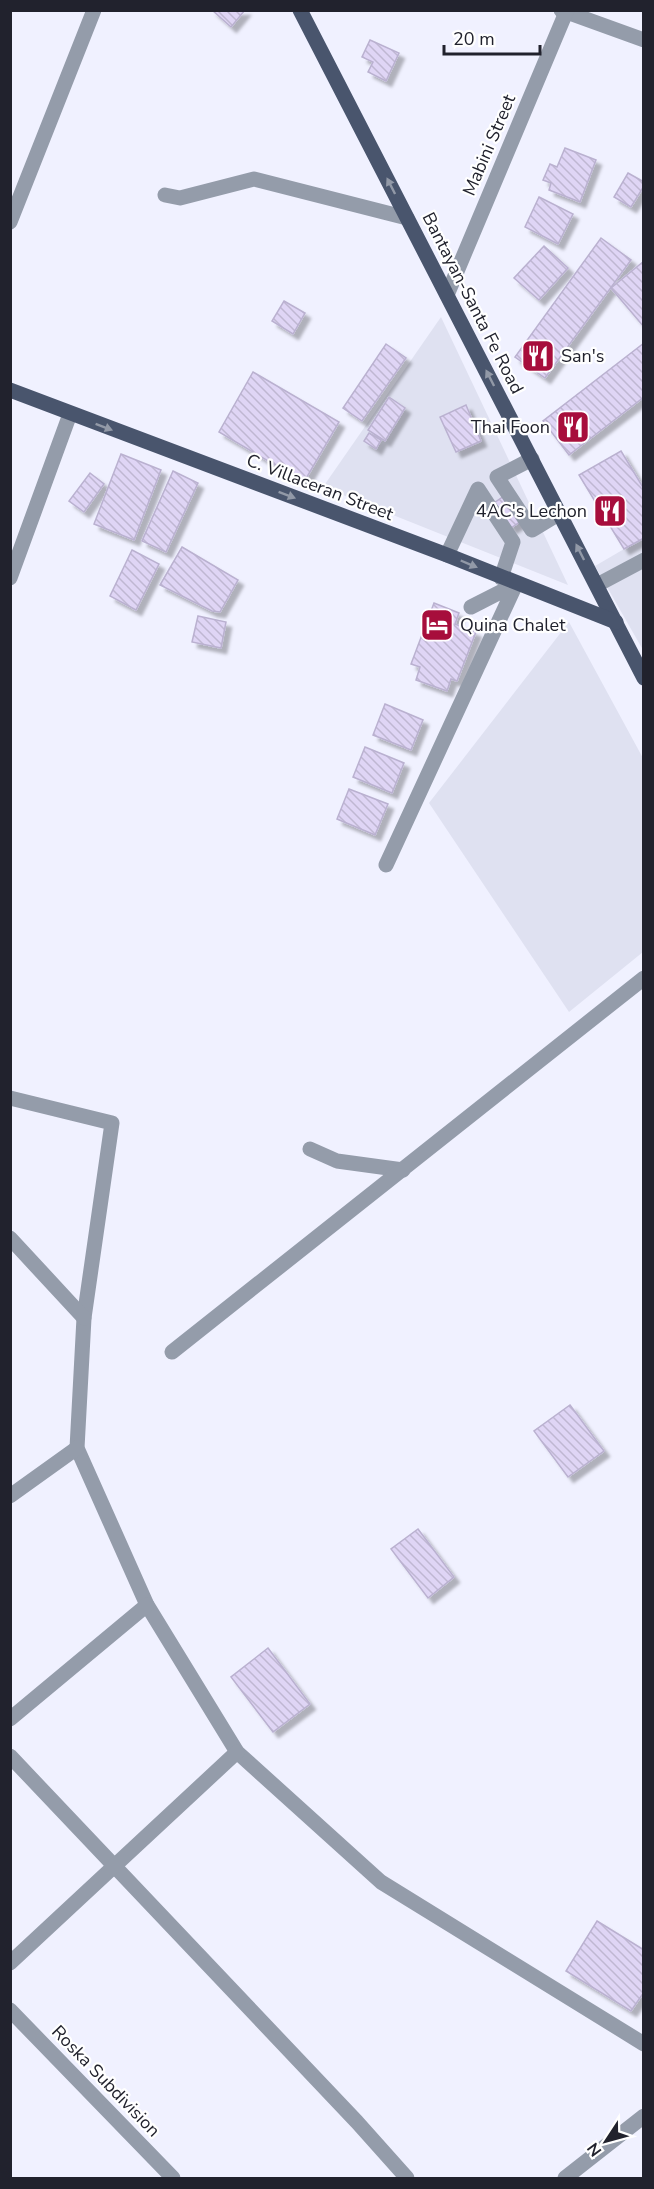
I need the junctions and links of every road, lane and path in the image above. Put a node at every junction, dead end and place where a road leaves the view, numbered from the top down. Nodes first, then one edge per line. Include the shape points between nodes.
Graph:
1 (94, 10) edge
2 (300, 10) edge
3 (565, 11) edge
4 (644, 40) edge
5 (165, 195) dead end
6 (407, 218) junction
7 (10, 222) edge
8 (447, 295) junction
9 (10, 390) edge
10 (70, 414) junction
11 (531, 459) junction
12 (497, 477) junction
13 (478, 489) junction
14 (560, 513) junction
15 (447, 555) junction
16 (642, 563) edge
17 (10, 578) edge
18 (501, 578) junction
19 (516, 584) junction
20 (597, 585) junction
21 (471, 607) dead end
22 (616, 622) junction
23 (642, 670) edge
24 (386, 865) dead end
25 (644, 978) edge
26 (10, 1098) edge
27 (310, 1149) dead end
28 (403, 1170) junction
29 (10, 1238) edge
30 (84, 1318) junction
31 (172, 1353) dead end
32 (77, 1448) junction
33 (10, 1496) edge
34 (147, 1605) junction
35 (10, 1719) edge
36 (237, 1752) junction
37 (10, 1756) edge
38 (114, 1866) junction
39 (10, 1963) edge
40 (10, 2010) edge
41 (644, 2044) edge
42 (644, 2116) edge
43 (173, 2178) edge
44 (407, 2178) edge
45 (565, 2178) edge

1 - 7 street
6 -> 2 main road, Bantayan-Santa Fe Road
3 - 4 street
3 - 8 street, Mabini Street
5 - 6 street via 180,198 254,179
6 - 8 main road, Bantayan-Santa Fe Road
11 -> 8 main road, Bantayan-Santa Fe Road
9 - 10 main road, C. Villaceran Street
10 -> 15 main road, C. Villaceran Street
10 - 17 street
11 - 12 street
11 - 14 main road, Bantayan-Santa Fe Road
12 - 13 street
12 - 14 street via 532,530
13 - 15 street
13 - 18 street via 513,542
20 -> 14 main road, Bantayan-Santa Fe Road
15 -> 18 main road, C. Villaceran Street
16 - 20 street
18 - 19 main road, C. Villaceran Street
19 - 21 street
19 - 22 main road, C. Villaceran Street
19 - 24 street
20 - 22 main road, Bantayan-Santa Fe Road
22 - 23 main road, Bantayan-Santa Fe Road
25 - 28 street
26 - 30 street via 112,1123
27 - 28 street via 337,1161
28 - 31 street
29 - 30 street
30 - 32 street
32 - 33 street
32 - 34 street
34 - 35 street
34 - 36 street
36 - 38 street
36 - 41 street via 381,1882
37 - 38 street
38 - 39 street
38 - 44 street
40 - 43 street, Roska Subdivision
42 - 45 street

